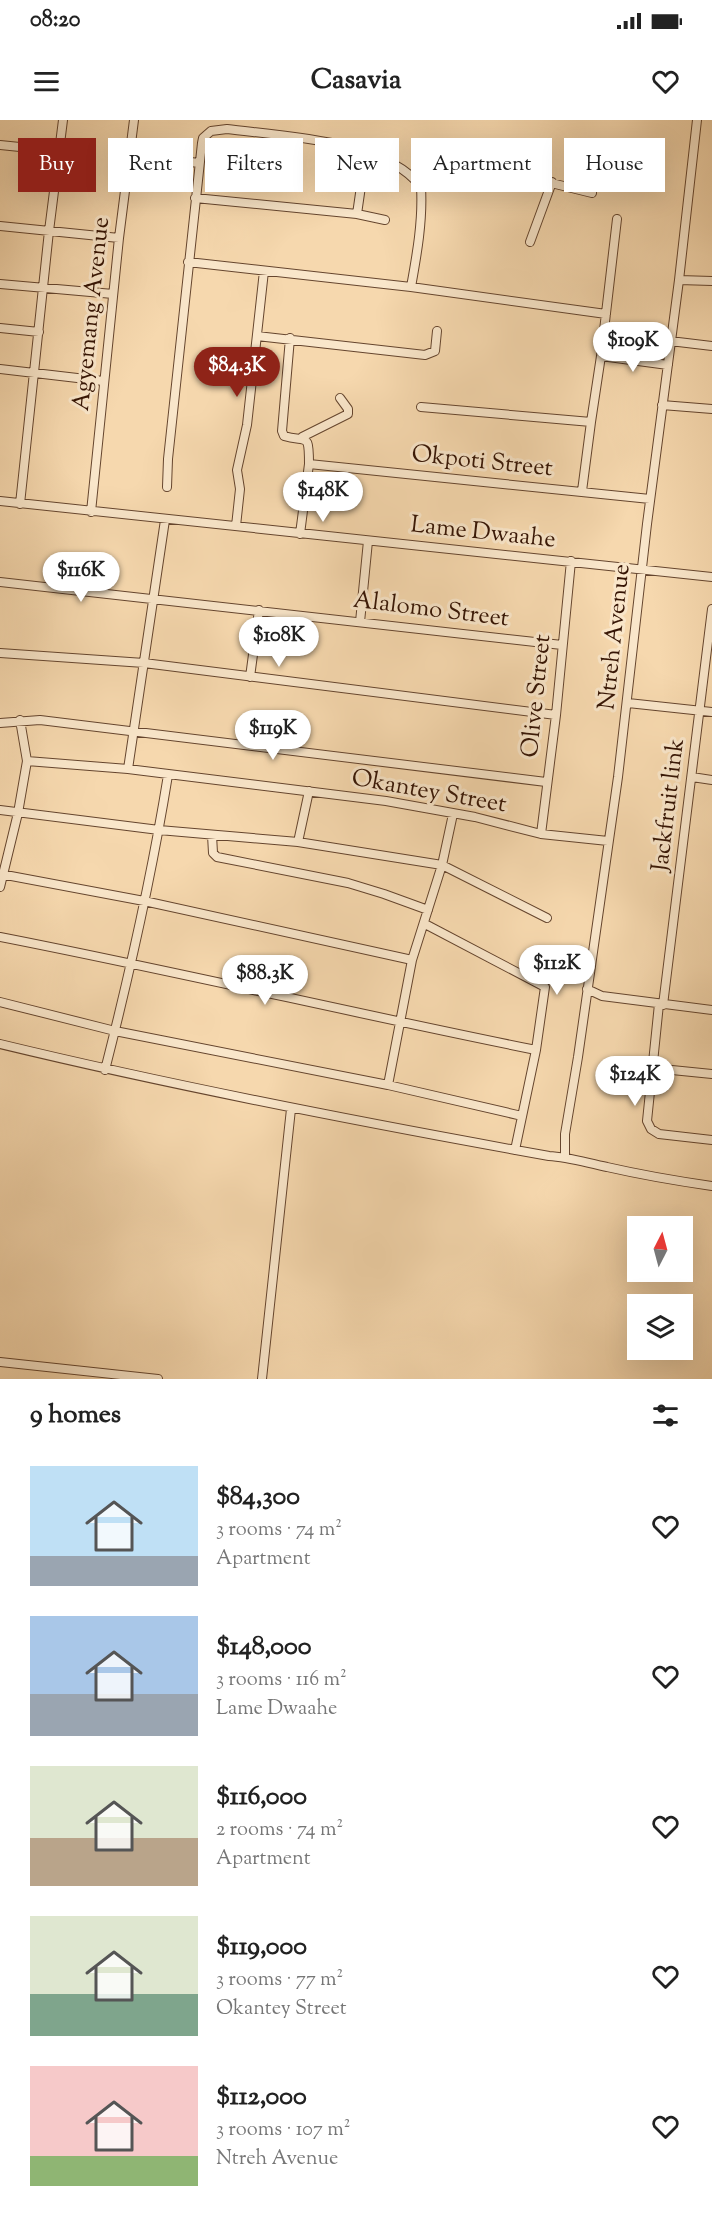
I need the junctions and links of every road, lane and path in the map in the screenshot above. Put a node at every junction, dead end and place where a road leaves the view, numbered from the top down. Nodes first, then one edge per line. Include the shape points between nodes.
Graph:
1 (63, 120) edge
2 (134, 120) edge
3 (697, 120) edge
4 (61, 138) edge
5 (132, 138) edge
6 (315, 140) edge
7 (0, 145) edge
8 (18, 147) edge
9 (193, 162) edge
10 (199, 163) junction
11 (552, 182) edge
12 (54, 192) edge
13 (125, 192) edge
14 (360, 192) edge
15 (422, 192) edge
16 (548, 192) edge
17 (592, 193) dead end
18 (195, 198) junction
19 (357, 214) junction
20 (617, 219) dead end
21 (385, 220) dead end
22 (0, 226) edge
23 (49, 231) junction
24 (118, 238) junction
25 (530, 242) dead end
26 (188, 262) junction
27 (264, 270) junction
28 (679, 280) junction
29 (712, 280) edge
30 (0, 284) edge
31 (411, 287) junction
32 (44, 288) junction
33 (113, 294) junction
34 (606, 314) junction
35 (0, 328) edge
36 (437, 331) dead end
37 (39, 332) junction
38 (257, 336) junction
39 (290, 338) junction
40 (670, 341) junction
41 (712, 346) edge
42 (602, 356) junction
43 (668, 365) junction
44 (0, 369) edge
45 (34, 373) junction
46 (103, 381) junction
47 (340, 398) dead end
48 (662, 405) junction
49 (421, 407) dead end
50 (712, 409) edge
51 (591, 422) junction
52 (302, 437) junction
53 (309, 464) junction
54 (168, 487) dead end
55 (582, 491) junction
56 (650, 499) junction
57 (0, 501) edge
58 (20, 504) junction
59 (91, 512) junction
60 (165, 520) junction
61 (236, 526) junction
62 (300, 534) junction
63 (368, 541) junction
64 (571, 561) junction
65 (643, 570) junction
66 (712, 577) edge
67 (0, 582) edge
68 (153, 598) junction
69 (712, 609) edge
70 (259, 610) junction
71 (360, 622) junction
72 (562, 645) junction
73 (0, 653) edge
74 (144, 663) junction
75 (250, 677) junction
76 (628, 703) junction
77 (700, 711) junction
78 (712, 712) edge
79 (556, 715) junction
80 (20, 720) junction
81 (0, 723) edge
82 (135, 730) junction
83 (27, 761) junction
84 (128, 769) junction
85 (168, 775) junction
86 (692, 777) junction
87 (712, 780) edge
88 (546, 782) junction
89 (309, 791) junction
90 (0, 810) edge
91 (18, 813) junction
92 (453, 814) junction
93 (159, 830) junction
94 (541, 834) junction
95 (212, 835) junction
96 (608, 841) junction
97 (298, 842) junction
98 (441, 865) junction
99 (1, 874) edge
100 (0, 887) edge
101 (144, 901) junction
102 (428, 910) junction
103 (547, 918) dead end
104 (424, 924) junction
105 (0, 937) edge
106 (412, 960) junction
107 (131, 963) junction
108 (587, 989) junction
109 (0, 1002) edge
110 (661, 1004) junction
111 (712, 1010) edge
112 (400, 1023) junction
113 (115, 1030) junction
114 (0, 1044) edge
115 (536, 1050) junction
116 (652, 1068) junction
117 (105, 1070) junction
118 (712, 1074) edge
119 (388, 1084) junction
120 (291, 1109) junction
121 (522, 1116) junction
122 (712, 1140) edge
123 (515, 1150) junction
124 (565, 1156) junction
125 (712, 1186) edge
126 (0, 1362) edge
127 (158, 1379) edge
128 (262, 1379) edge

1 - 4 street
2 - 5 street, Agyemang Avenue
3 - 28 street, Ntreh Avenue
6 - 10 street via 217,129 203,138
7 - 8 street
9 - 10 street
10 - 18 street
11 - 17 street
12 - 23 street
13 - 24 street, Agyemang Avenue
14 - 19 street
15 - 31 street
16 - 25 street
18 - 19 street
18 - 26 street
19 - 21 street
20 - 34 street
22 - 23 street
23 - 24 street
23 - 32 street
24 - 33 street, Agyemang Avenue
26 - 27 street
26 - 54 street
27 - 31 street
27 - 38 street
28 - 29 street
28 - 40 street, Ntreh Avenue
30 - 32 street
31 - 34 street
32 - 33 street
32 - 37 street
33 - 46 street, Agyemang Avenue
34 - 42 street
35 - 37 street
36 - 39 street via 435,351 425,355
37 - 45 street
38 - 39 street
38 - 61 street via 247,425 238,460
39 - 52 street via 282,431 288,438
40 - 41 street
40 - 43 street, Ntreh Avenue
42 - 43 street
42 - 51 street
43 - 48 street, Ntreh Avenue
44 - 45 street
45 - 46 street
45 - 58 street
46 - 59 street, Agyemang Avenue
47 - 52 street via 348,414
48 - 50 street
48 - 56 street, Ntreh Avenue
49 - 51 street
51 - 55 street
52 - 53 street via 309,447
53 - 55 street, Okpoti Street
53 - 62 street
55 - 56 street, Okpoti Street
56 - 65 street, Ntreh Avenue
57 - 58 street, Lame Dwaahe
58 - 59 street, Lame Dwaahe
59 - 60 street, Lame Dwaahe
60 - 61 street, Lame Dwaahe
60 - 68 street
61 - 62 street, Lame Dwaahe
62 - 63 street, Lame Dwaahe
63 - 64 street, Lame Dwaahe
63 - 71 street
64 - 65 street, Lame Dwaahe
64 - 72 street, Olive Street
65 - 66 street, Lame Dwaahe
65 - 76 street, Ntreh Avenue
67 - 68 street, Alalomo Street
68 - 70 street, Alalomo Street
68 - 74 street
69 - 77 street, Jackfruit link
70 - 71 street, Alalomo Street
70 - 75 street
71 - 72 street, Alalomo Street
72 - 79 street, Olive Street
73 - 74 street
74 - 75 street
74 - 82 street
75 - 79 street
76 - 77 street
76 - 96 street, Ntreh Avenue
77 - 78 street
77 - 86 street, Jackfruit link
79 - 88 street, Olive Street
80 - 81 street
80 - 82 street
80 - 83 street
82 - 84 street
82 - 88 street
83 - 84 street, Okantey Street
83 - 91 street
84 - 85 street, Okantey Street
85 - 89 street, Okantey Street
85 - 93 street
86 - 87 street
86 - 110 street, Jackfruit link
88 - 94 street, Olive Street
89 - 92 street, Okantey Street
89 - 97 street
90 - 91 street
91 - 93 street
91 - 99 street
92 - 94 street, Okantey Street
92 - 98 street
93 - 95 street
93 - 101 street
94 - 96 street, Okantey Street
95 - 97 street
95 - 102 street via 213,853 217,857 348,883
96 - 108 street, Ntreh Avenue
97 - 98 street
98 - 102 street
98 - 103 street
99 - 100 street
99 - 101 street
101 - 106 street
101 - 107 street
102 - 104 street
104 - 106 street
104 - 115 street via 544,987
105 - 107 street
106 - 112 street
107 - 112 street
107 - 113 street
108 - 110 street via 602,996
108 - 124 street, Ntreh Avenue
109 - 113 street
110 - 111 street
110 - 116 street, Jackfruit link
112 - 115 street
112 - 119 street
113 - 117 street
113 - 119 street
114 - 117 street
115 - 121 street
116 - 118 street
116 - 122 street, Jackfruit link via 647,1121 651,1129 659,1134
117 - 120 street
119 - 121 street
120 - 123 street
120 - 128 street
121 - 123 street
123 - 124 street
124 - 125 street
126 - 127 street

